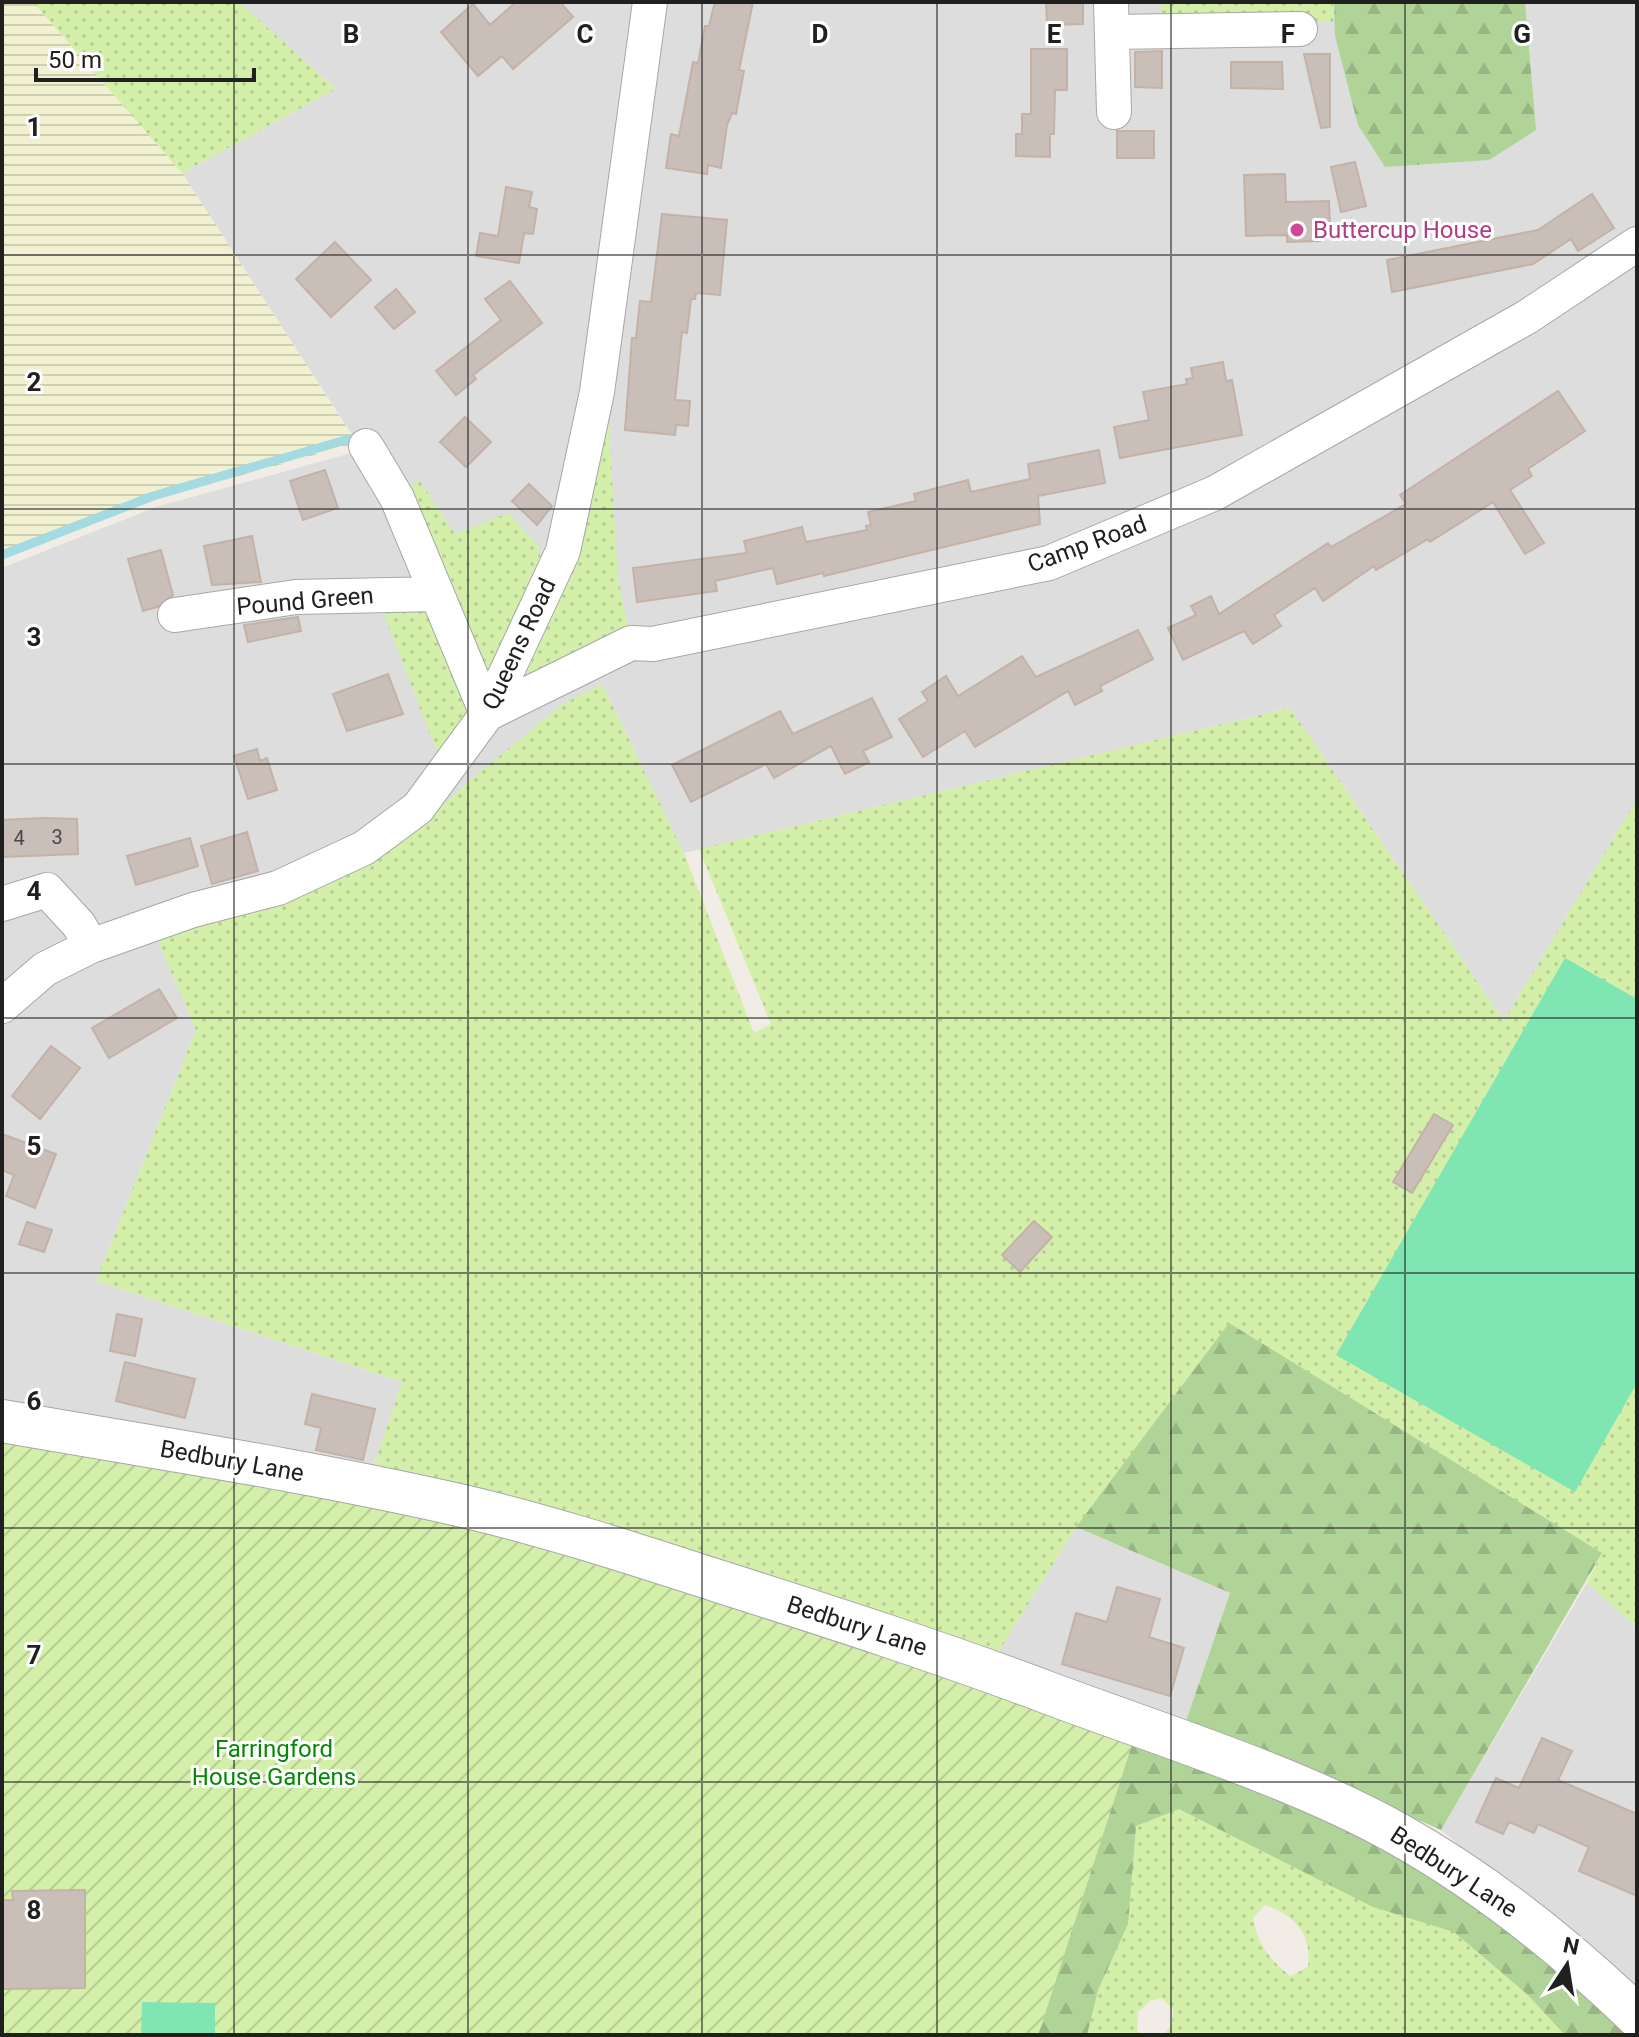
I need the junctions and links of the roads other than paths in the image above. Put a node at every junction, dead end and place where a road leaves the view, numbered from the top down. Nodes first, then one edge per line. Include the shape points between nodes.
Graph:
1 (650, 2) edge
2 (1112, 17) edge
3 (1300, 29) dead end
4 (1114, 112) dead end
5 (1637, 244) edge
6 (366, 446) dead end
7 (437, 594) junction
8 (175, 615) dead end
9 (487, 714) junction
10 (2, 904) edge
11 (91, 946) junction
12 (2, 1006) edge
13 (2, 1421) edge
14 (1637, 2016) edge

1 - 9 street, Queens Road via 597,392 563,551
2 - 3 street
2 - 4 street
5 - 9 street, Camp Road via 1527,317 1215,493 1049,563 653,644 631,643
6 - 7 street via 397,498
7 - 8 street, Pound Green via 296,597
7 - 9 street
9 - 11 street, Queens Road via 418,808 364,848 278,888 193,910
10 - 11 street via 47,890
11 - 12 street, Queens Road via 45,969
13 - 14 street, Bedbury Lane via 469,1507 641,1556 978,1665 1299,1788 1395,1832 1529,1920

